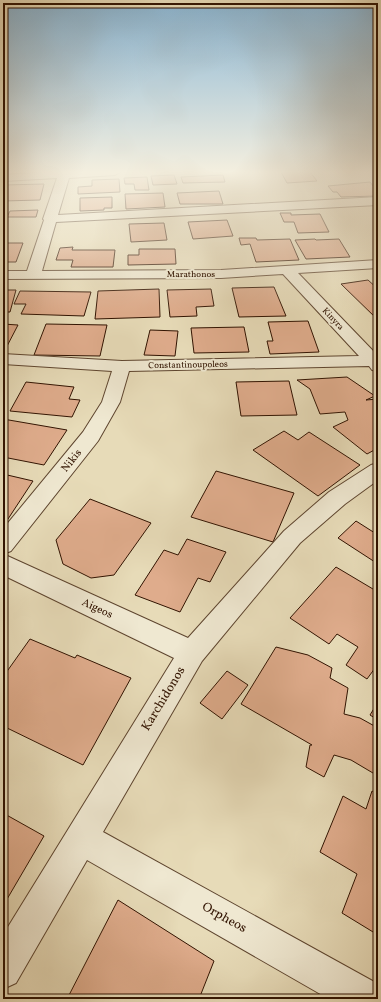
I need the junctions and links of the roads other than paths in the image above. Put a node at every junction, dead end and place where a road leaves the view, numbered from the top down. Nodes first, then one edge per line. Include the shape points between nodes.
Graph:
1 (49, 219) joint
2 (53, 219) edge
3 (378, 264) edge
4 (288, 271) junction
5 (3, 275) edge
6 (33, 275) junction
7 (3, 359) edge
8 (375, 363) edge
9 (122, 366) junction
10 (378, 470) edge
11 (3, 545) edge
12 (3, 564) edge
13 (192, 653) junction
14 (81, 838) junction
15 (3, 970) edge
16 (367, 999) edge

1 - 2 street
1 - 6 street
3 - 4 street, Marathonos
4 - 6 street, Marathonos
4 - 8 street, Kinyra
5 - 6 street, Marathonos
7 - 9 street, Constantinoupoleos
8 - 9 street, Constantinoupoleos
9 - 11 street, Nikis via 111,402 91,436
10 - 13 street, Karchidonos via 337,498 292,537
12 - 13 street, Aigeos
13 - 14 street, Karchidonos
14 - 15 street, Karchidonos
14 - 16 street, Orpheos

